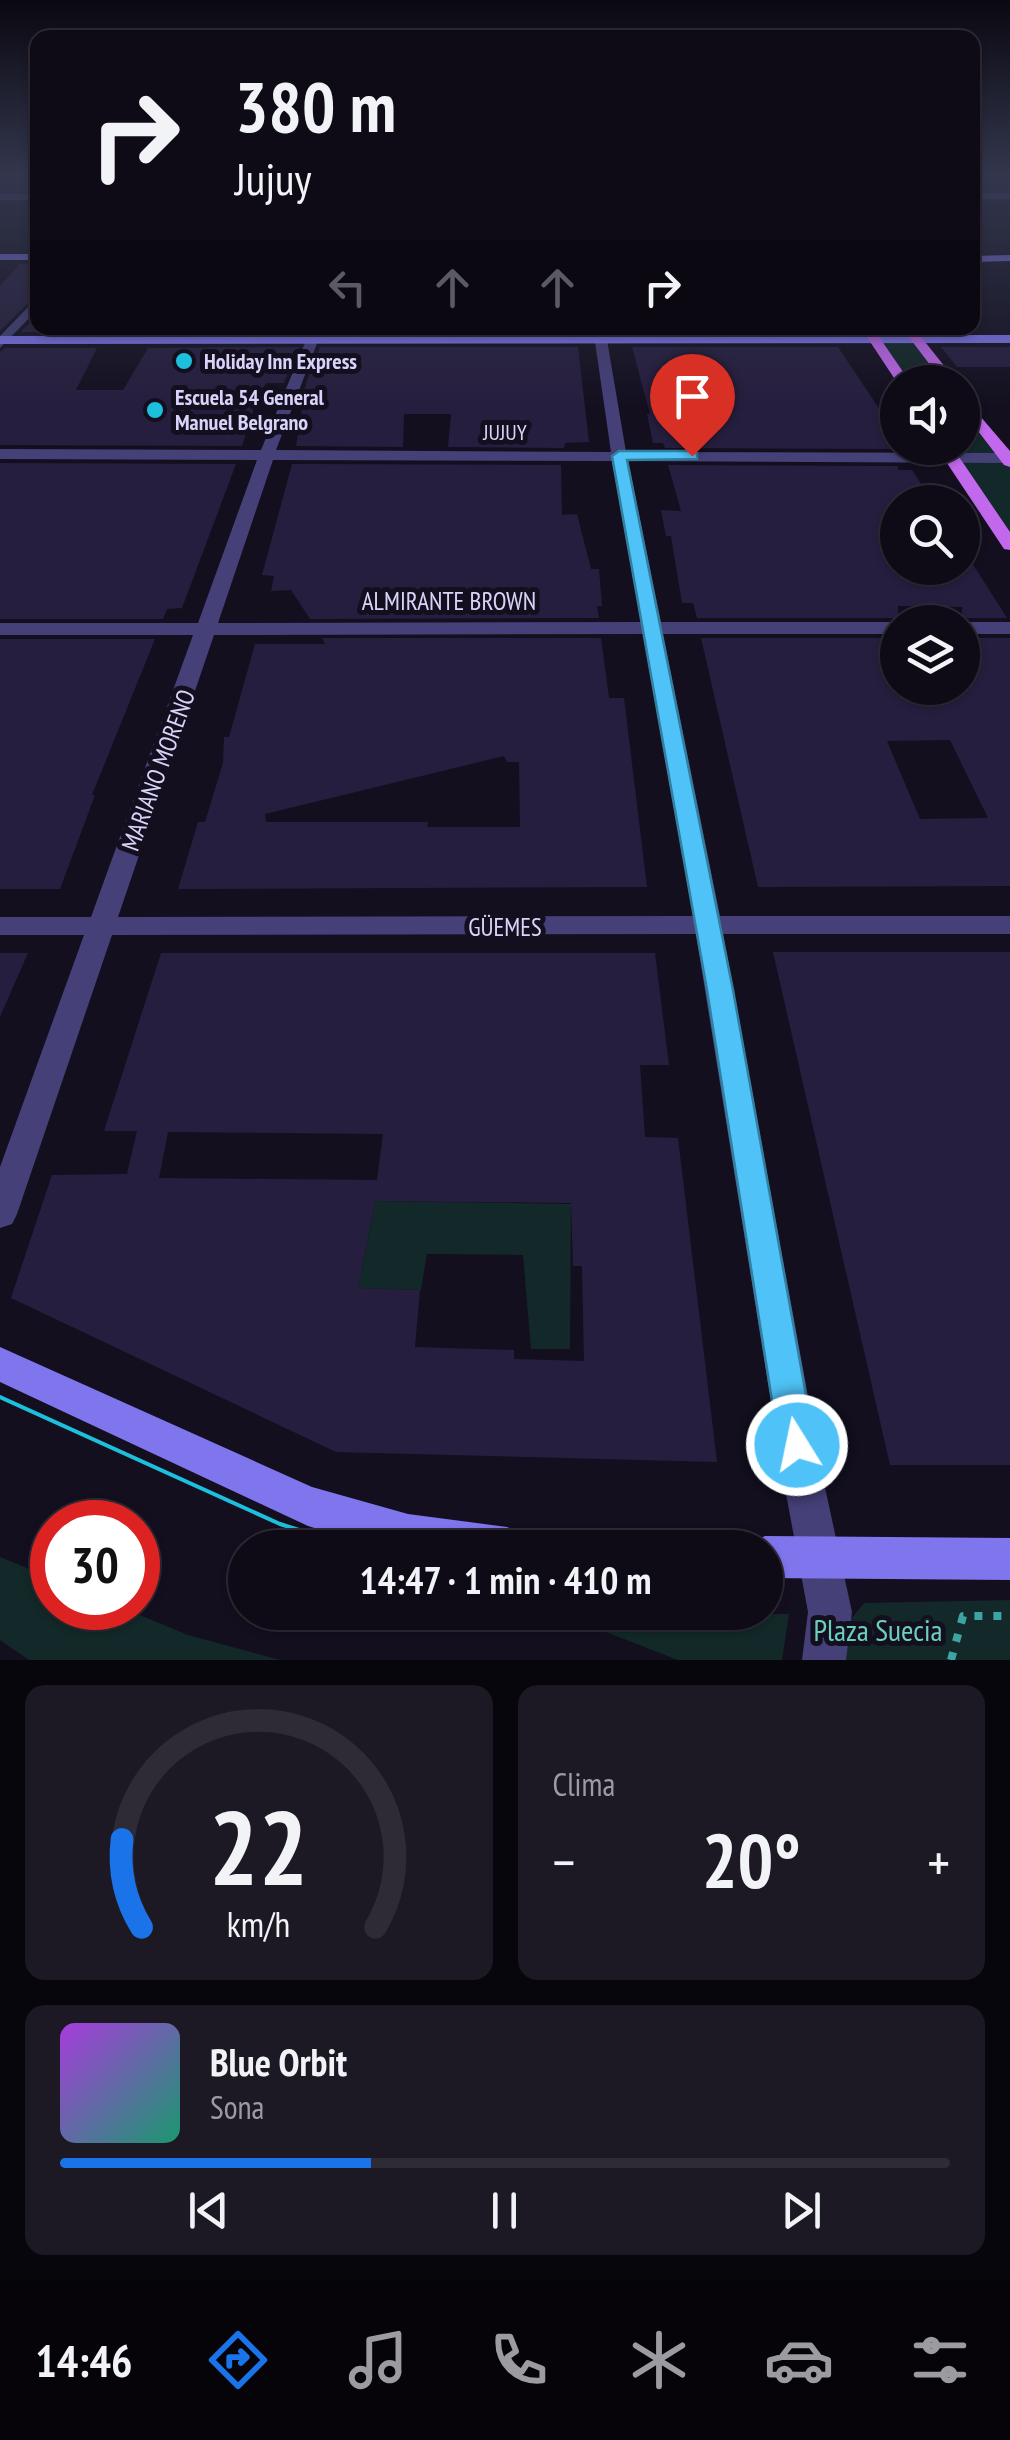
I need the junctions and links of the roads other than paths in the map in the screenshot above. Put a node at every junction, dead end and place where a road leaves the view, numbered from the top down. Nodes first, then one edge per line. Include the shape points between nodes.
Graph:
1 (0, 257) edge
2 (30, 257) edge
3 (980, 258) edge
4 (1010, 258) edge
5 (30, 310) edge
6 (270, 335) edge
7 (315, 335) edge
8 (600, 335) edge
9 (872, 335) edge
10 (914, 335) edge
11 (929, 335) edge
12 (1010, 340) edge
13 (1, 341) edge
14 (892, 365) edge
15 (937, 365) edge
16 (980, 422) edge
17 (880, 453) edge
18 (0, 454) edge
19 (267, 454) junction
20 (619, 456) junction
21 (980, 456) edge
22 (1009, 459) edge
23 (957, 465) edge
24 (1010, 545) edge
25 (652, 628) junction
26 (880, 628) edge
27 (980, 628) edge
28 (1010, 628) edge
29 (208, 629) junction
30 (0, 630) edge
31 (1010, 925) edge
32 (0, 926) edge
33 (102, 927) junction
34 (708, 927) junction
35 (0, 1214) edge
36 (0, 1364) edge
37 (391, 1530) edge
38 (783, 1557) edge
39 (818, 1558) junction
40 (1010, 1558) edge
41 (824, 1660) edge

1 - 2 main road
3 - 4 main road
5 - 13 street
6 - 13 main road
7 - 19 street, MARIANO MORENO
8 - 20 street
9 - 14 main road
10 - 15 main road
11 - 12 main road
16 - 22 main road
17 - 20 street, JUJUY
18 - 19 street, JUJUY
19 - 20 street, JUJUY
19 - 29 street, MARIANO MORENO
20 - 25 street
21 - 22 street, JUJUY
23 - 24 main road
25 - 26 street, ALMIRANTE BROWN
25 - 29 street, ALMIRANTE BROWN
25 - 34 street
27 - 28 street
29 - 30 street, ALMIRANTE BROWN
29 - 33 street, MARIANO MORENO
31 - 34 street, GÜEMES
32 - 33 street, GÜEMES
33 - 34 street, GÜEMES
33 - 35 street, MARIANO MORENO
34 - 39 street
36 - 37 main road via 308,1506
38 - 39 main road
39 - 40 main road
39 - 41 street via 830,1612

